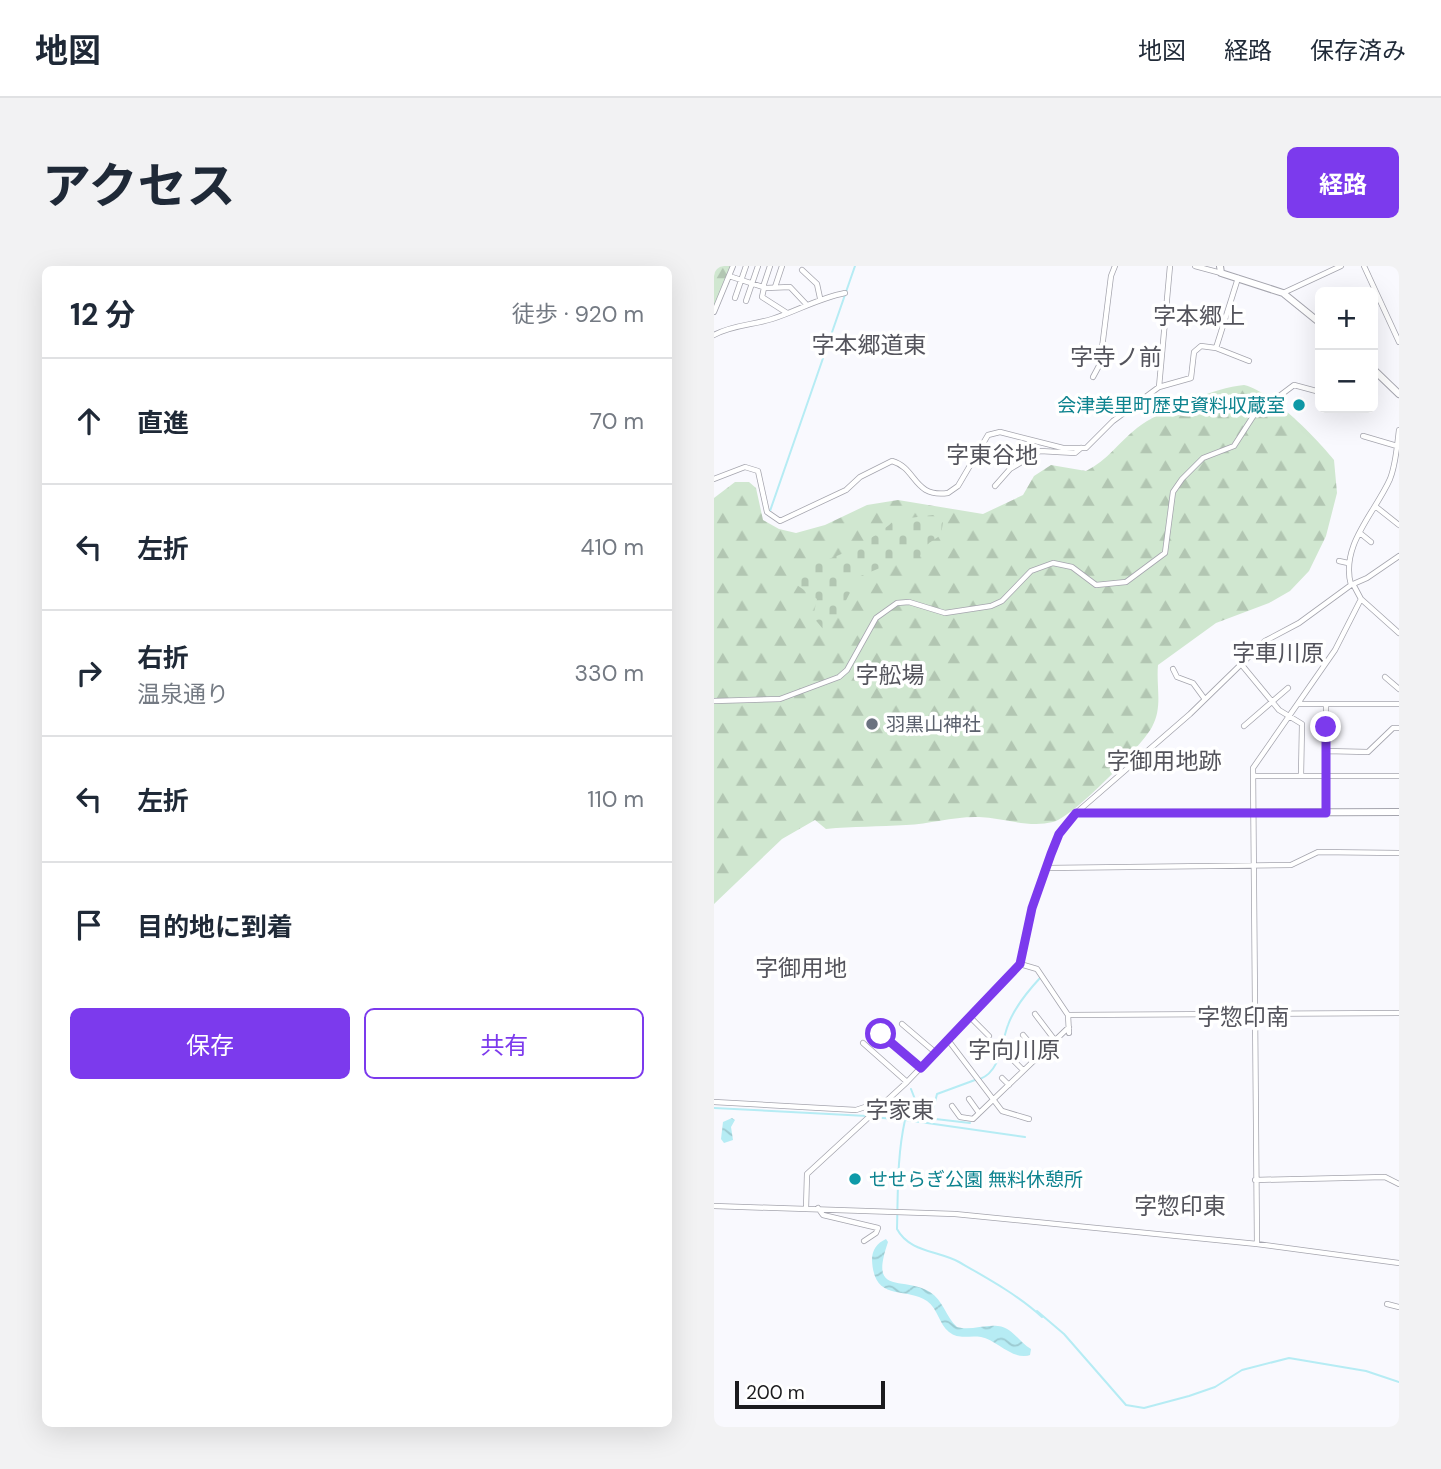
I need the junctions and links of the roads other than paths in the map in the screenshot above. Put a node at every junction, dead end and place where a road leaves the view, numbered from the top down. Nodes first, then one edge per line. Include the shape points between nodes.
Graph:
1 (733, 266) edge
2 (746, 266) edge
3 (758, 266) edge
4 (770, 266) edge
5 (1115, 266) edge
6 (1170, 266) edge
7 (1195, 266) edge
8 (1341, 266) edge
9 (1364, 266) edge
10 (781, 268) edge
11 (802, 270) dead end
12 (1221, 270) edge
13 (729, 276) junction
14 (1238, 278) junction
15 (741, 280) junction
16 (752, 284) junction
17 (764, 287) junction
18 (775, 287) junction
19 (845, 293) dead end
20 (1283, 293) junction
21 (736, 298) dead end
22 (820, 298) junction
23 (747, 301) dead end
24 (806, 304) junction
25 (714, 312) edge
26 (787, 313) junction
27 (1315, 319) edge
28 (714, 335) edge
29 (1399, 342) edge
30 (1216, 348) junction
31 (1249, 361) dead end
32 (1378, 374) edge
33 (1093, 377) dead end
34 (1159, 387) junction
35 (1315, 391) edge
36 (1399, 393) edge
37 (1399, 430) edge
38 (1363, 436) dead end
39 (1396, 446) junction
40 (1082, 448) junction
41 (1396, 468) edge
42 (714, 480) edge
43 (995, 486) dead end
44 (1375, 506) junction
45 (1399, 525) edge
46 (1360, 533) junction
47 (1371, 542) dead end
48 (1399, 556) edge
49 (1339, 561) dead end
50 (1348, 563) junction
51 (1352, 584) junction
52 (1362, 599) junction
53 (1399, 633) edge
54 (1241, 664) junction
55 (1173, 668) dead end
56 (1385, 677) dead end
57 (1398, 684) edge
58 (1287, 688) dead end
59 (1204, 698) junction
60 (1271, 700) junction
61 (714, 701) edge
62 (1298, 704) junction
63 (1399, 704) edge
64 (1326, 705) junction
65 (1290, 716) junction
66 (1244, 726) dead end
67 (1399, 728) edge
68 (1326, 751) junction
69 (1253, 776) junction
70 (1301, 776) junction
71 (1326, 776) junction
72 (1399, 776) edge
73 (1399, 812) edge
74 (1076, 813) junction
75 (1326, 813) junction
76 (1253, 814) junction
77 (1399, 853) edge
78 (1253, 866) junction
79 (1046, 868) junction
80 (1020, 964) junction
81 (1399, 1013) edge
82 (1035, 1014) dead end
83 (1255, 1014) junction
84 (1068, 1015) junction
85 (970, 1017) junction
86 (902, 1024) dead end
87 (881, 1034) dead end
88 (1023, 1035) dead end
89 (989, 1036) dead end
90 (948, 1040) junction
91 (1054, 1040) junction
92 (863, 1043) dead end
93 (936, 1053) junction
94 (1039, 1054) junction
95 (1009, 1056) dead end
96 (921, 1068) junction
97 (1023, 1070) junction
98 (1002, 1078) dead end
99 (907, 1082) junction
100 (1009, 1084) junction
101 (969, 1099) dead end
102 (993, 1100) junction
103 (714, 1102) edge
104 (952, 1106) dead end
105 (876, 1110) junction
106 (979, 1113) junction
107 (1029, 1119) dead end
108 (1255, 1180) junction
109 (1398, 1180) edge
110 (714, 1206) edge
111 (818, 1208) junction
112 (806, 1209) junction
113 (864, 1241) dead end
114 (1256, 1244) junction
115 (1399, 1264) edge
116 (1387, 1304) dead end
117 (1399, 1307) edge

1 - 13 street
2 - 15 street
3 - 16 street
4 - 10 street
4 - 17 street
5 - 33 street via 1100,364
6 - 34 street
7 - 12 street
8 - 20 street
9 - 29 street
10 - 18 street
11 - 22 street via 817,284
12 - 14 street
13 - 15 street
13 - 25 street
14 - 20 street
14 - 30 street
15 - 16 street
15 - 21 street
16 - 17 street
16 - 23 street
17 - 18 street
17 - 26 street via 762,297
18 - 24 street via 790,287
19 - 22 street
20 - 27 street
22 - 24 street
24 - 26 street
26 - 28 street
30 - 31 street
30 - 34 street via 1200,346 1194,352 1191,378
32 - 36 street
34 - 40 street
35 - 61 street via 1291,387 1254,415 1234,446 1196,463 1173,492 1165,553 1126,582 1096,585 1072,567 1053,563 1031,571 991,606 944,613 897,603 876,618 839,677 780,699
37 - 39 street
38 - 39 street
39 - 41 street
40 - 42 street via 1063,448 1000,432 988,435 958,486 948,493 925,490 906,468 892,461 780,522 767,512 758,471 745,467
40 - 43 street via 1075,453 1040,451 1010,469
41 - 44 street
44 - 45 street
44 - 46 street
46 - 47 street
46 - 50 street
48 - 51 street
49 - 50 street
50 - 51 street
51 - 52 street
51 - 54 street via 1299,623 1265,641
52 - 53 street
52 - 62 street
54 - 59 street
54 - 60 street
55 - 59 street via 1177,677 1195,685
56 - 57 street
58 - 60 street
59 - 74 street
60 - 65 street
60 - 66 street
62 - 64 street
62 - 65 street
63 - 64 street
64 - 68 street
65 - 69 street via 1253,768
65 - 70 street via 1302,724
67 - 68 street via 1393,728 1368,752
68 - 71 street
69 - 70 street
69 - 76 street
70 - 71 street
71 - 72 street
71 - 75 street
73 - 75 street
74 - 76 street
74 - 79 street via 1059,834
75 - 76 street
76 - 78 street
77 - 78 street via 1318,852 1290,865
78 - 79 street
78 - 83 street
79 - 80 street
80 - 84 street via 1037,969
80 - 85 street
81 - 83 street
82 - 91 street
83 - 84 street
83 - 108 street
84 - 91 street via 1069,1030
85 - 89 street
85 - 90 street
86 - 93 street
87 - 96 street
88 - 94 street
90 - 93 street
90 - 102 street
91 - 94 street
92 - 99 street
93 - 96 street
94 - 97 street
95 - 97 street
96 - 99 street
97 - 100 street
98 - 100 street
99 - 105 street
100 - 102 street
101 - 106 street
102 - 106 street
102 - 107 street via 1002,1111
103 - 105 street via 856,1110 871,1105
104 - 106 street via 969,1120
105 - 112 street via 807,1174
108 - 109 street
108 - 114 street
110 - 112 street
111 - 112 street
111 - 113 street via 823,1215 878,1228
111 - 114 street via 955,1214
114 - 115 street
116 - 117 street

